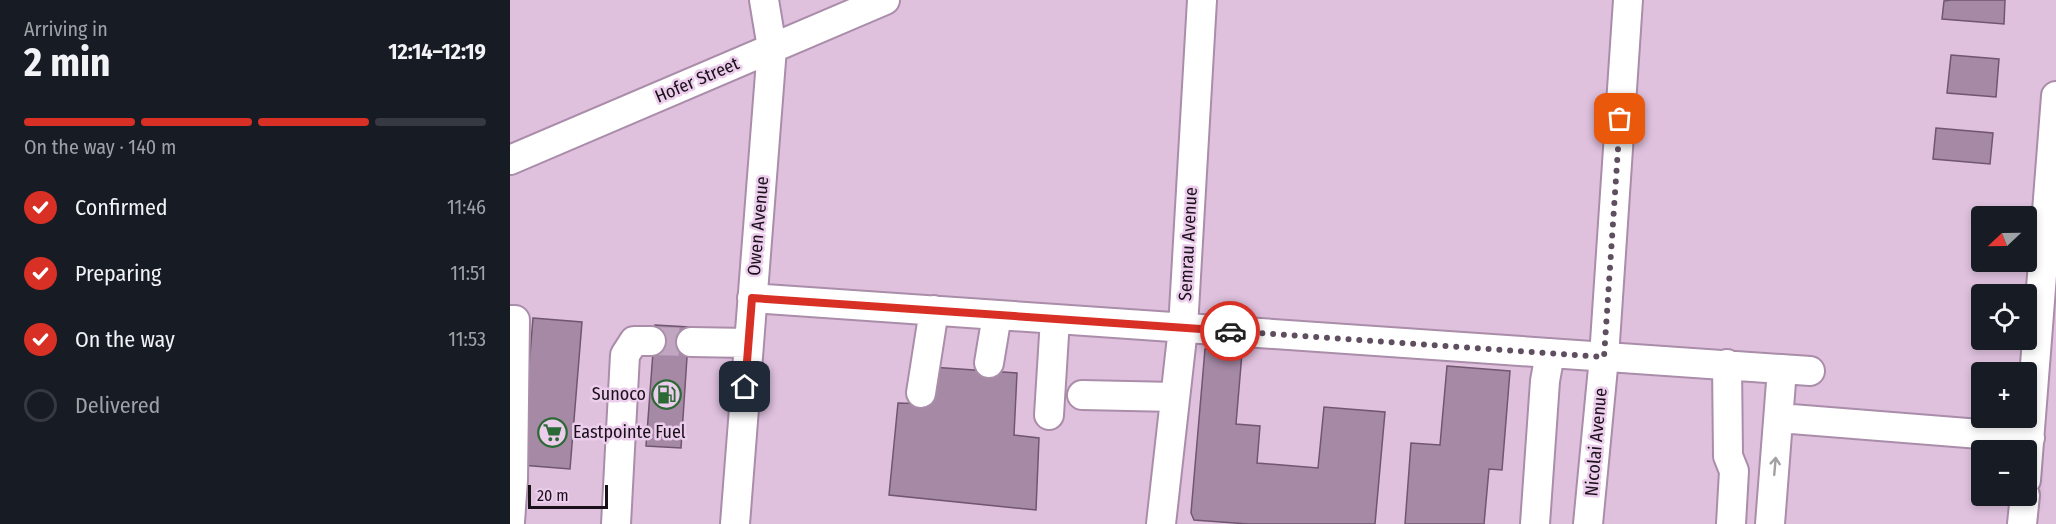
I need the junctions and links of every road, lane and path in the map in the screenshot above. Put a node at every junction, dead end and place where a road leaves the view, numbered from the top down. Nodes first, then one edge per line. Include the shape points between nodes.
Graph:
1 (764, 0) edge
2 (885, 0) edge
3 (1202, 0) edge
4 (1628, 0) edge
5 (772, 48) junction
6 (2056, 96) edge
7 (510, 160) edge
8 (752, 298) junction
9 (934, 310) junction
10 (997, 315) junction
11 (1055, 319) junction
12 (510, 320) edge
13 (1183, 327) junction
14 (651, 341) tunnel mouth
15 (691, 342) tunnel mouth
16 (748, 343) junction
17 (1550, 353) junction
18 (1604, 357) junction
19 (989, 363) dead end
20 (1727, 364) junction
21 (1782, 369) junction
22 (1810, 371) dead end
23 (921, 393) dead end
24 (1082, 395) dead end
25 (1175, 397) junction
26 (1049, 415) dead end
27 (1779, 418) junction
28 (2030, 438) joint
29 (2024, 506) edge
30 (510, 522) edge
31 (616, 524) edge
32 (735, 524) edge
33 (1161, 524) edge
34 (1538, 524) edge
35 (1588, 524) edge
36 (1731, 524) edge
37 (1770, 524) edge
38 (2022, 524) edge

1 - 5 street, Owen Avenue
2 - 5 street, Hofer Street
3 - 13 street, Semrau Avenue
4 - 18 street, Nicolai Avenue
5 - 7 street, Hofer Street
5 - 8 street, Owen Avenue
6 - 28 street
8 - 9 street
8 - 16 street, Owen Avenue
9 - 10 street
9 - 23 street
10 - 11 street
10 - 19 street
11 - 13 street
11 - 26 street
12 - 30 street via 515,320
13 - 17 street
13 - 25 street, Semrau Avenue
14 - 31 street via 634,341 625,355
15 - 16 street
16 - 32 street, Owen Avenue
17 - 18 street
17 - 34 street via 1545,381
18 - 20 street
18 - 35 street, Nicolai Avenue
20 - 21 street
20 - 36 street via 1728,456 1734,471
21 - 22 street
21 - 27 street
24 - 25 street
25 - 33 street, Semrau Avenue
27 - 28 street
37 -> 27 street
29 - 38 street

